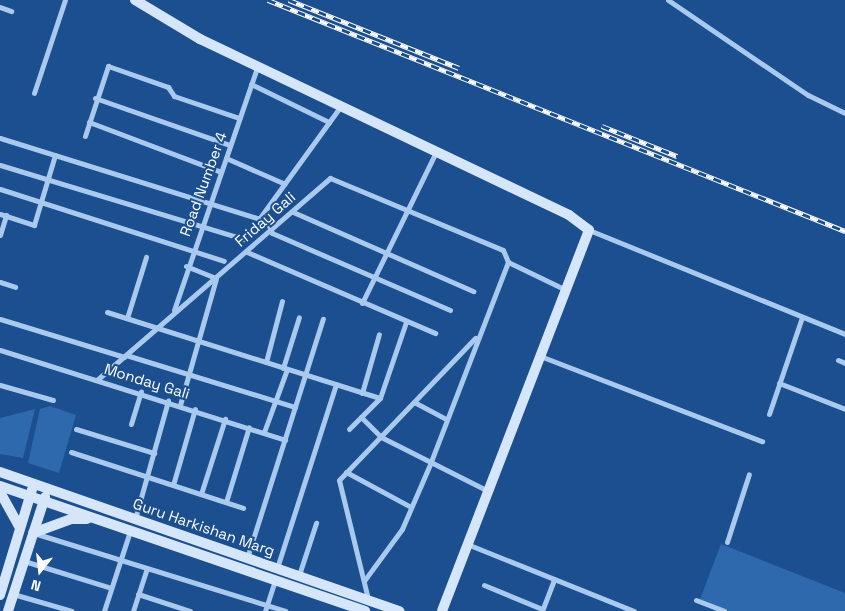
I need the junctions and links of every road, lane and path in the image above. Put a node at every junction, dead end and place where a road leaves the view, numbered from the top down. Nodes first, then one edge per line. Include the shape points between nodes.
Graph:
1 (65, 0) edge
2 (135, 0) edge
3 (668, 0) edge
4 (0, 8) edge
5 (11, 11) dead end
6 (257, 67) junction
7 (251, 84) junction
8 (34, 93) dead end
9 (95, 98) junction
10 (340, 108) junction
11 (845, 112) edge
12 (240, 118) junction
13 (89, 122) junction
14 (329, 122) junction
15 (85, 136) dead end
16 (0, 138) edge
17 (230, 145) junction
18 (435, 154) junction
19 (55, 155) junction
20 (226, 158) junction
21 (0, 166) edge
22 (221, 172) junction
23 (48, 180) junction
24 (285, 184) junction
25 (0, 189) edge
26 (40, 202) junction
27 (211, 203) junction
28 (407, 211) junction
29 (293, 212) junction
30 (3, 215) edge
31 (260, 219) junction
32 (203, 227) junction
33 (589, 230) junction
34 (271, 232) junction
35 (0, 234) edge
36 (244, 239) dead end
37 (192, 251) junction
38 (247, 252) junction
39 (386, 253) junction
40 (146, 256) dead end
41 (224, 261) dead end
42 (508, 262) junction
43 (186, 266) junction
44 (216, 278) junction
45 (374, 278) junction
46 (0, 282) edge
47 (16, 287) dead end
48 (566, 290) junction
49 (473, 291) dead end
50 (282, 301) dead end
51 (362, 303) junction
52 (174, 310) junction
53 (450, 310) dead end
54 (107, 312) dead end
55 (299, 316) dead end
56 (802, 317) junction
57 (127, 318) junction
58 (0, 319) edge
59 (323, 319) dead end
60 (406, 322) junction
61 (155, 327) junction
62 (435, 333) dead end
63 (379, 334) dead end
64 (845, 334) edge
65 (477, 336) junction
66 (198, 341) junction
67 (0, 350) edge
68 (125, 356) junction
69 (540, 356) junction
70 (838, 360) dead end
71 (266, 362) junction
72 (845, 363) edge
73 (285, 368) junction
74 (188, 374) junction
75 (306, 375) junction
76 (98, 379) junction
77 (780, 383) junction
78 (336, 384) junction
79 (0, 385) edge
80 (141, 392) junction
81 (362, 392) junction
82 (380, 398) junction
83 (53, 400) dead end
84 (168, 401) junction
85 (276, 401) junction
86 (414, 402) junction
87 (180, 405) junction
88 (295, 407) junction
89 (845, 409) edge
90 (195, 410) junction
91 (769, 414) dead end
92 (361, 417) junction
93 (225, 419) junction
94 (446, 419) junction
95 (131, 424) dead end
96 (249, 427) junction
97 (76, 428) dead end
98 (349, 429) dead end
99 (264, 432) junction
100 (381, 438) junction
101 (285, 440) junction
102 (762, 440) dead end
103 (71, 452) dead end
104 (154, 453) junction
105 (431, 462) junction
106 (0, 472) edge
107 (346, 472) junction
108 (749, 474) dead end
109 (147, 477) junction
110 (33, 484) junction
111 (173, 485) junction
112 (0, 486) edge
113 (48, 489) junction
114 (488, 491) junction
115 (0, 492) edge
116 (201, 494) junction
117 (30, 496) junction
118 (43, 501) junction
119 (226, 502) junction
120 (411, 507) junction
121 (243, 508) dead end
122 (98, 519) junction
123 (136, 519) junction
124 (316, 523) dead end
125 (20, 528) junction
126 (130, 530) junction
127 (33, 532) junction
128 (727, 542) dead end
129 (468, 544) junction
130 (247, 558) junction
131 (121, 560) junction
132 (24, 561) junction
133 (147, 568) junction
134 (277, 568) junction
135 (299, 575) junction
136 (2, 578) edge
137 (554, 579) junction
138 (275, 580) junction
139 (364, 581) junction
140 (484, 586) dead end
141 (111, 588) junction
142 (0, 594) edge
143 (14, 594) junction
144 (138, 594) junction
145 (368, 599) junction
146 (696, 600) dead end
147 (266, 608) edge
148 (624, 609) edge
149 (542, 610) edge
150 (8, 611) edge
151 (72, 611) edge
152 (104, 611) edge
153 (133, 611) edge
154 (190, 611) edge
155 (285, 611) edge
156 (365, 611) edge
157 (399, 611) edge
158 (442, 611) edge
159 (634, 611) edge
160 (724, 611) edge

1 - 8 street
2 - 6 street
3 - 11 street via 808,95
4 - 5 street
6 - 7 street, Road Number 4
6 - 10 street
7 - 12 street, Road Number 4
7 - 14 street
9 - 12 street via 105,69 110,66 168,87 174,96
9 - 13 street
9 - 17 street
10 - 14 street
10 - 18 street
12 - 17 street, Road Number 4
13 - 15 street
13 - 22 street
14 - 24 street
16 - 19 street
17 - 20 street, Road Number 4
18 - 28 street
18 - 33 street via 568,215
19 - 23 street
19 - 27 street
20 - 22 street, Road Number 4
20 - 24 street
21 - 23 street
22 - 27 street, Road Number 4
23 - 26 street
23 - 32 street
24 - 31 street
25 - 26 street
26 - 30 street via 34,225
26 - 37 street
27 - 31 street
27 - 32 street, Road Number 4
28 - 29 street, Friday Gali via 330,178
28 - 39 street
28 - 42 street via 503,250
29 - 34 street, Friday Gali
29 - 39 street
30 - 35 street
31 - 34 street via 269,222
32 - 36 street
32 - 37 street, Road Number 4
33 - 48 street
33 - 56 street
34 - 38 street, Friday Gali
34 - 45 street
37 - 41 street
37 - 43 street, Road Number 4
38 - 44 street, Friday Gali
38 - 51 street
39 - 45 street
39 - 49 street
40 - 57 street
42 - 48 street
42 - 65 street
43 - 44 street
43 - 52 street, Road Number 4
44 - 52 street, Friday Gali
44 - 66 street
45 - 51 street
45 - 53 street
46 - 47 street
48 - 69 street
50 - 71 street
51 - 60 street
52 - 61 street, Friday Gali
54 - 57 street
55 - 73 street
56 - 64 street
56 - 77 street
57 - 61 street
58 - 68 street
59 - 75 street
60 - 62 street
60 - 82 street
61 - 66 street
61 - 68 street, Friday Gali
63 - 81 street
65 - 86 street
65 - 94 street
66 - 71 street
66 - 74 street
67 - 76 street, Monday Gali
68 - 74 street
68 - 76 street, Friday Gali
69 - 102 street
69 - 114 street
70 - 72 street
71 - 73 street
73 - 75 street
73 - 85 street
74 - 85 street
74 - 87 street
75 - 78 street
75 - 88 street
76 - 80 street, Monday Gali
77 - 89 street
77 - 91 street
78 - 81 street
78 - 134 street
79 - 83 street
80 - 84 street, Monday Gali
80 - 95 street
81 - 82 street
82 - 92 street
84 - 87 street, Monday Gali
84 - 104 street
85 - 88 street
85 - 99 street
86 - 94 street
86 - 100 street
87 - 90 street, Monday Gali
88 - 101 street
90 - 93 street, Monday Gali
90 - 111 street
92 - 98 street
92 - 100 street
93 - 96 street, Monday Gali
93 - 116 street
94 - 105 street
96 - 99 street, Monday Gali
96 - 119 street
97 - 104 street
99 - 101 street, Monday Gali
100 - 105 street
100 - 107 street
101 - 130 street
103 - 109 street
104 - 109 street
105 - 114 street
105 - 120 street
106 - 110 street, Guru Harkishan Marg
107 - 120 street
107 - 139 street via 338,480
108 - 128 street
109 - 111 street
109 - 123 street
110 - 113 street, Guru Harkishan Marg
110 - 117 street
111 - 116 street
112 - 117 street, Guru Harkishan Marg
113 - 118 street
113 - 123 street, Guru Harkishan Marg
114 - 129 street
115 - 125 street
116 - 119 street
117 - 118 street, Guru Harkishan Marg
117 - 125 street
118 - 122 street, Guru Harkishan Marg
118 - 127 street
119 - 121 street
120 - 139 street via 402,529
122 - 126 street, Guru Harkishan Marg
122 - 127 street via 71,518
123 - 130 street, Guru Harkishan Marg
124 - 135 street
125 - 136 street
126 - 131 street
126 - 138 street, Guru Harkishan Marg
127 - 131 street
127 - 132 street
129 - 137 street
129 - 158 street
130 - 134 street, Guru Harkishan Marg
131 - 133 street
131 - 141 street
132 - 141 street
132 - 143 street
133 - 144 street
133 - 147 street
134 - 135 street, Guru Harkishan Marg
135 - 145 street, Guru Harkishan Marg
136 - 142 street
137 - 148 street
137 - 149 street
138 - 147 street
138 - 156 street, Guru Harkishan Marg
139 - 145 street
140 - 149 street
141 - 152 street
143 - 150 street
143 - 151 street
144 - 153 street
144 - 154 street
145 - 157 street, Guru Harkishan Marg
146 - 160 street
147 - 155 street
148 - 159 street

